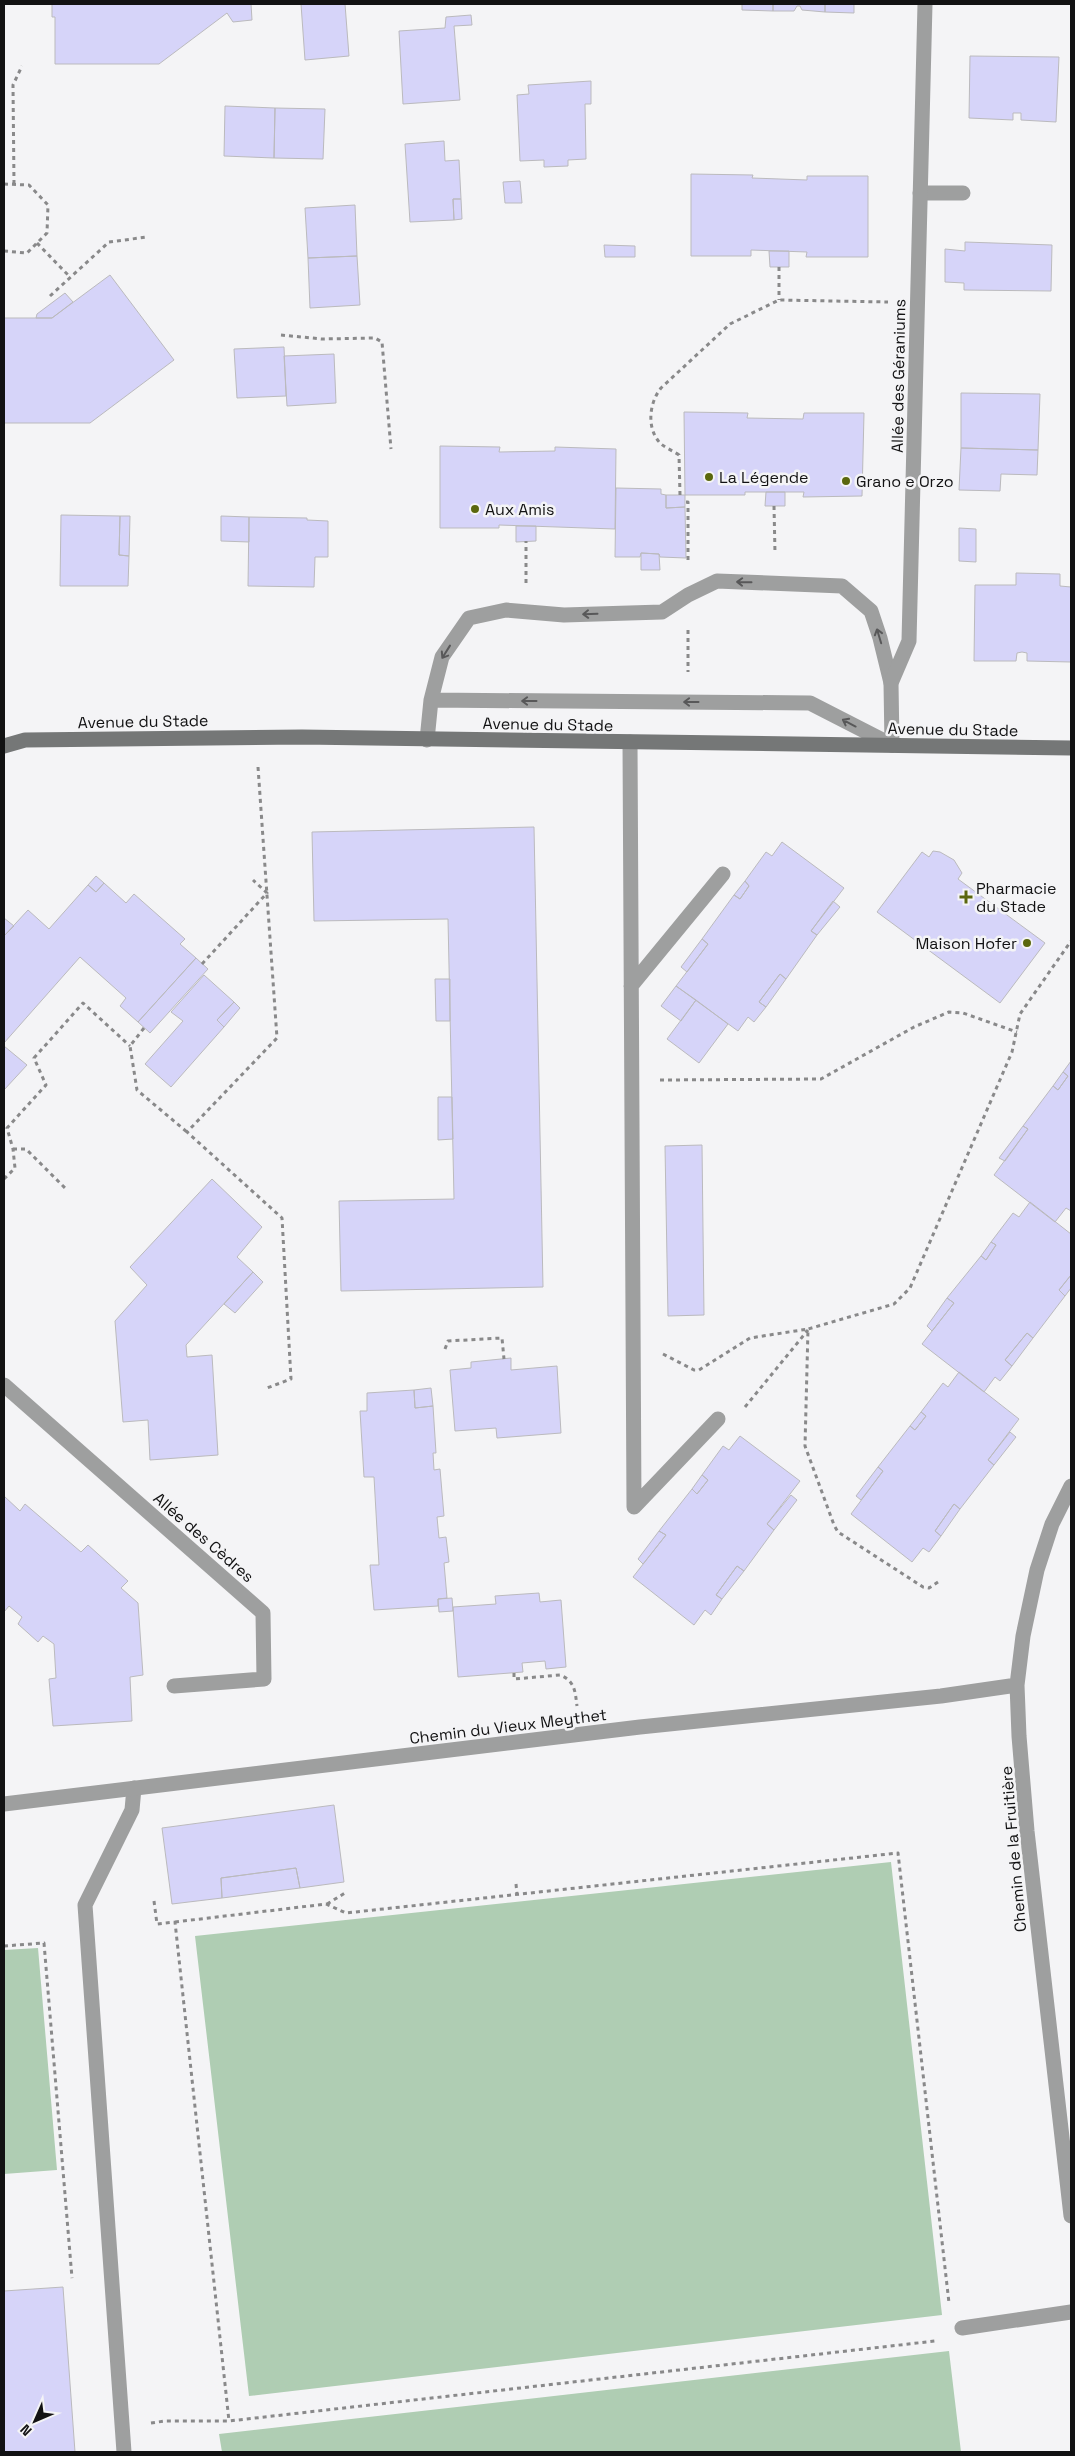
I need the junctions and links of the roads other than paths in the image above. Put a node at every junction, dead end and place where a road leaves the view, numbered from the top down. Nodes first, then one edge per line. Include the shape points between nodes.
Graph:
1 (925, 4) edge
2 (920, 193) junction
3 (964, 193) dead end
4 (891, 683) junction
5 (431, 700) junction
6 (4, 736) edge
7 (25, 740) junction
8 (427, 740) junction
9 (630, 742) junction
10 (892, 745) junction
11 (4, 746) edge
12 (1071, 748) edge
13 (723, 874) dead end
14 (631, 986) junction
15 (4, 1384) edge
16 (718, 1419) road end
17 (1071, 1486) edge
18 (1017, 1684) junction
19 (174, 1686) dead end
20 (134, 1788) junction
21 (4, 1804) edge
22 (1071, 2216) edge
23 (1071, 2312) edge
24 (957, 2330) road end
25 (124, 2452) edge

1 - 2 street, Allée des Géraniums
2 - 3 street
2 - 4 street, Allée des Géraniums via 909,641
4 -> 5 street via 871,611 842,586 717,581 662,612 564,615 506,610 469,618 442,657
4 - 10 street, Allée des Géraniums
5 - 8 street
10 -> 5 street via 810,703
6 - 7 main road, Avenue du Stade
7 - 8 main road, Avenue du Stade
7 - 11 main road, Avenue du Stade
8 - 9 main road, Avenue du Stade
9 - 10 main road, Avenue du Stade
9 - 14 street
10 - 12 main road, Avenue du Stade
13 - 14 street
14 - 16 street via 634,1507
15 - 19 street, Allée des Cèdres via 263,1613 264,1679
17 - 18 street, Chemin de la Fruitière via 1052,1524 1037,1570
18 - 20 street, Chemin du Vieux Meythet via 931,1697 579,1734
18 - 22 street, Chemin de la Fruitière via 1027,1831
20 - 21 street, Chemin du Vieux Meythet
20 - 25 street via 132,1810 85,1905
23 - 24 street

